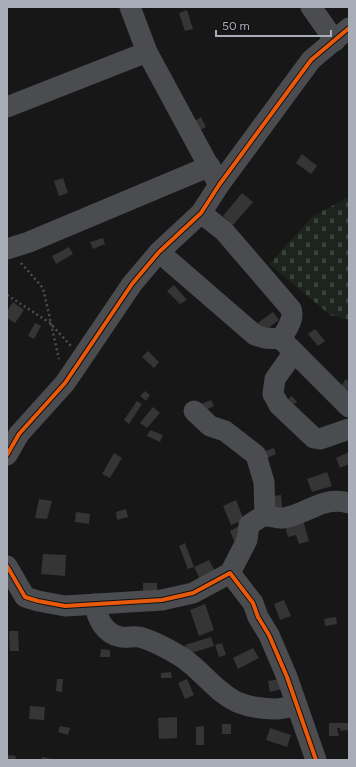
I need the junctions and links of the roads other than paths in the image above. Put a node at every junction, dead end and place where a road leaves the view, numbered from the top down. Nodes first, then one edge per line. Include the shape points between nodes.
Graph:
1 (130, 7) edge
2 (311, 7) edge
3 (342, 34) edge
4 (147, 52) junction
5 (7, 107) edge
6 (210, 166) junction
7 (219, 185) junction
8 (201, 214) junction
9 (7, 249) edge
10 (159, 252) junction
11 (288, 345) junction
12 (349, 407) edge
13 (194, 411) dead end
14 (13, 429) edge
15 (349, 429) edge
16 (7, 455) edge
17 (349, 503) edge
18 (265, 516) junction
19 (7, 566) edge
20 (230, 573) junction
21 (94, 604) junction
22 (296, 707) junction
23 (316, 760) edge

1 - 4 street
2 - 3 street
3 - 7 street via 311,60
4 - 5 street
4 - 6 street
6 - 7 street
6 - 9 street
7 - 8 street
8 - 10 street
8 - 11 street via 224,231 291,309 293,313
10 - 11 street via 255,334
10 - 14 street via 132,284 65,383
11 - 12 street
11 - 15 street via 273,383 273,394 279,405 314,438 320,439
13 - 18 street via 210,426 225,432 256,454 264,482
14 - 16 street
17 - 18 street via 338,500 319,503 305,512 282,518
18 - 20 street via 249,525 247,540
19 - 21 street via 25,597 65,606
20 - 21 street via 193,593 154,600
20 - 22 street via 253,603 287,677
21 - 22 street via 100,620 110,633 121,637 138,637 163,647 181,657 207,681 236,702 255,708
22 - 23 street

